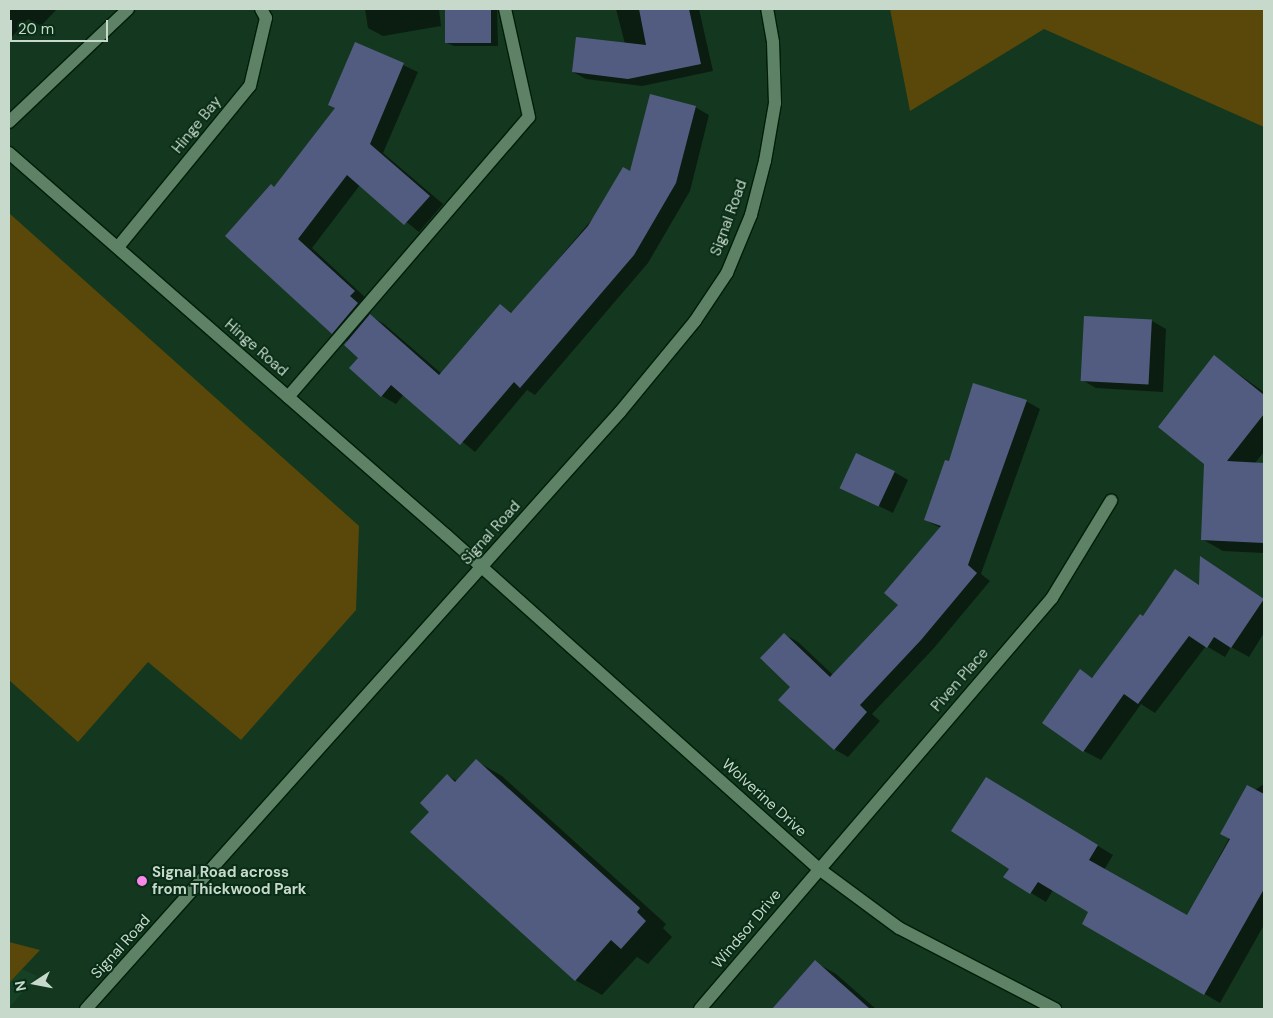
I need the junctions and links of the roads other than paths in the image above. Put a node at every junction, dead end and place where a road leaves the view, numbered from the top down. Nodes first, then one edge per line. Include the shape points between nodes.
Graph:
1 (128, 9) edge
2 (261, 9) edge
3 (505, 9) edge
4 (767, 9) edge
5 (9, 122) edge
6 (9, 153) edge
7 (118, 247) junction
8 (288, 397) junction
9 (1111, 501) dead end
10 (482, 568) junction
11 (819, 869) junction
12 (86, 1009) edge
13 (700, 1009) edge
14 (1054, 1009) edge

1 - 5 street
2 - 7 street, Hinge Bay via 266,18 250,86
3 - 8 street via 529,117
4 - 10 street, Signal Road via 773,42 775,103 751,215 726,273 695,321 660,365
6 - 7 street, Hinge Road
7 - 8 street, Hinge Road
8 - 10 street, Hinge Road
9 - 11 street, Piven Place via 1052,598
10 - 11 street, Wolverine Drive
10 - 12 street, Signal Road
11 - 13 street, Windsor Drive
11 - 14 street, Wolverine Drive via 899,928

